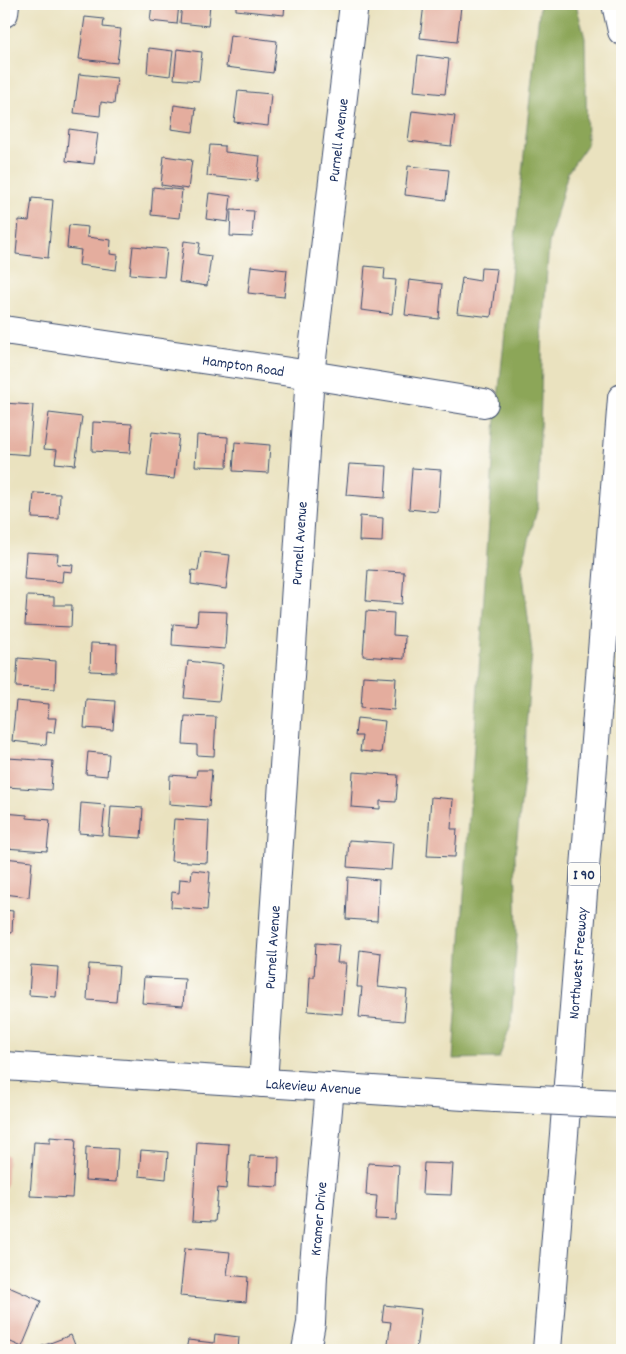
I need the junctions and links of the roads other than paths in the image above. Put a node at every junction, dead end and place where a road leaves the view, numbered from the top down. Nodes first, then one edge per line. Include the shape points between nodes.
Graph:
1 (5, 4) edge
2 (354, 4) edge
3 (616, 4) edge
4 (4, 13) edge
5 (622, 31) edge
6 (4, 330) edge
7 (310, 374) junction
8 (622, 398) edge
9 (484, 403) dead end
10 (4, 1066) edge
11 (262, 1083) junction
12 (330, 1087) junction
13 (622, 1104) edge
14 (306, 1350) edge
15 (546, 1350) edge

1 - 4 main road
2 - 7 main road, Purnell Avenue
3 - 5 main road
6 - 7 main road, Hampton Road
7 - 9 main road, Hampton Road
7 - 11 main road, Purnell Avenue
8 - 15 main road, Northwest Freeway / I 90
10 - 11 main road, Lakeview Avenue
11 - 12 main road, Lakeview Avenue
12 - 13 main road, Lakeview Avenue, bridge
12 - 14 main road, Kramer Drive via 311,1323

